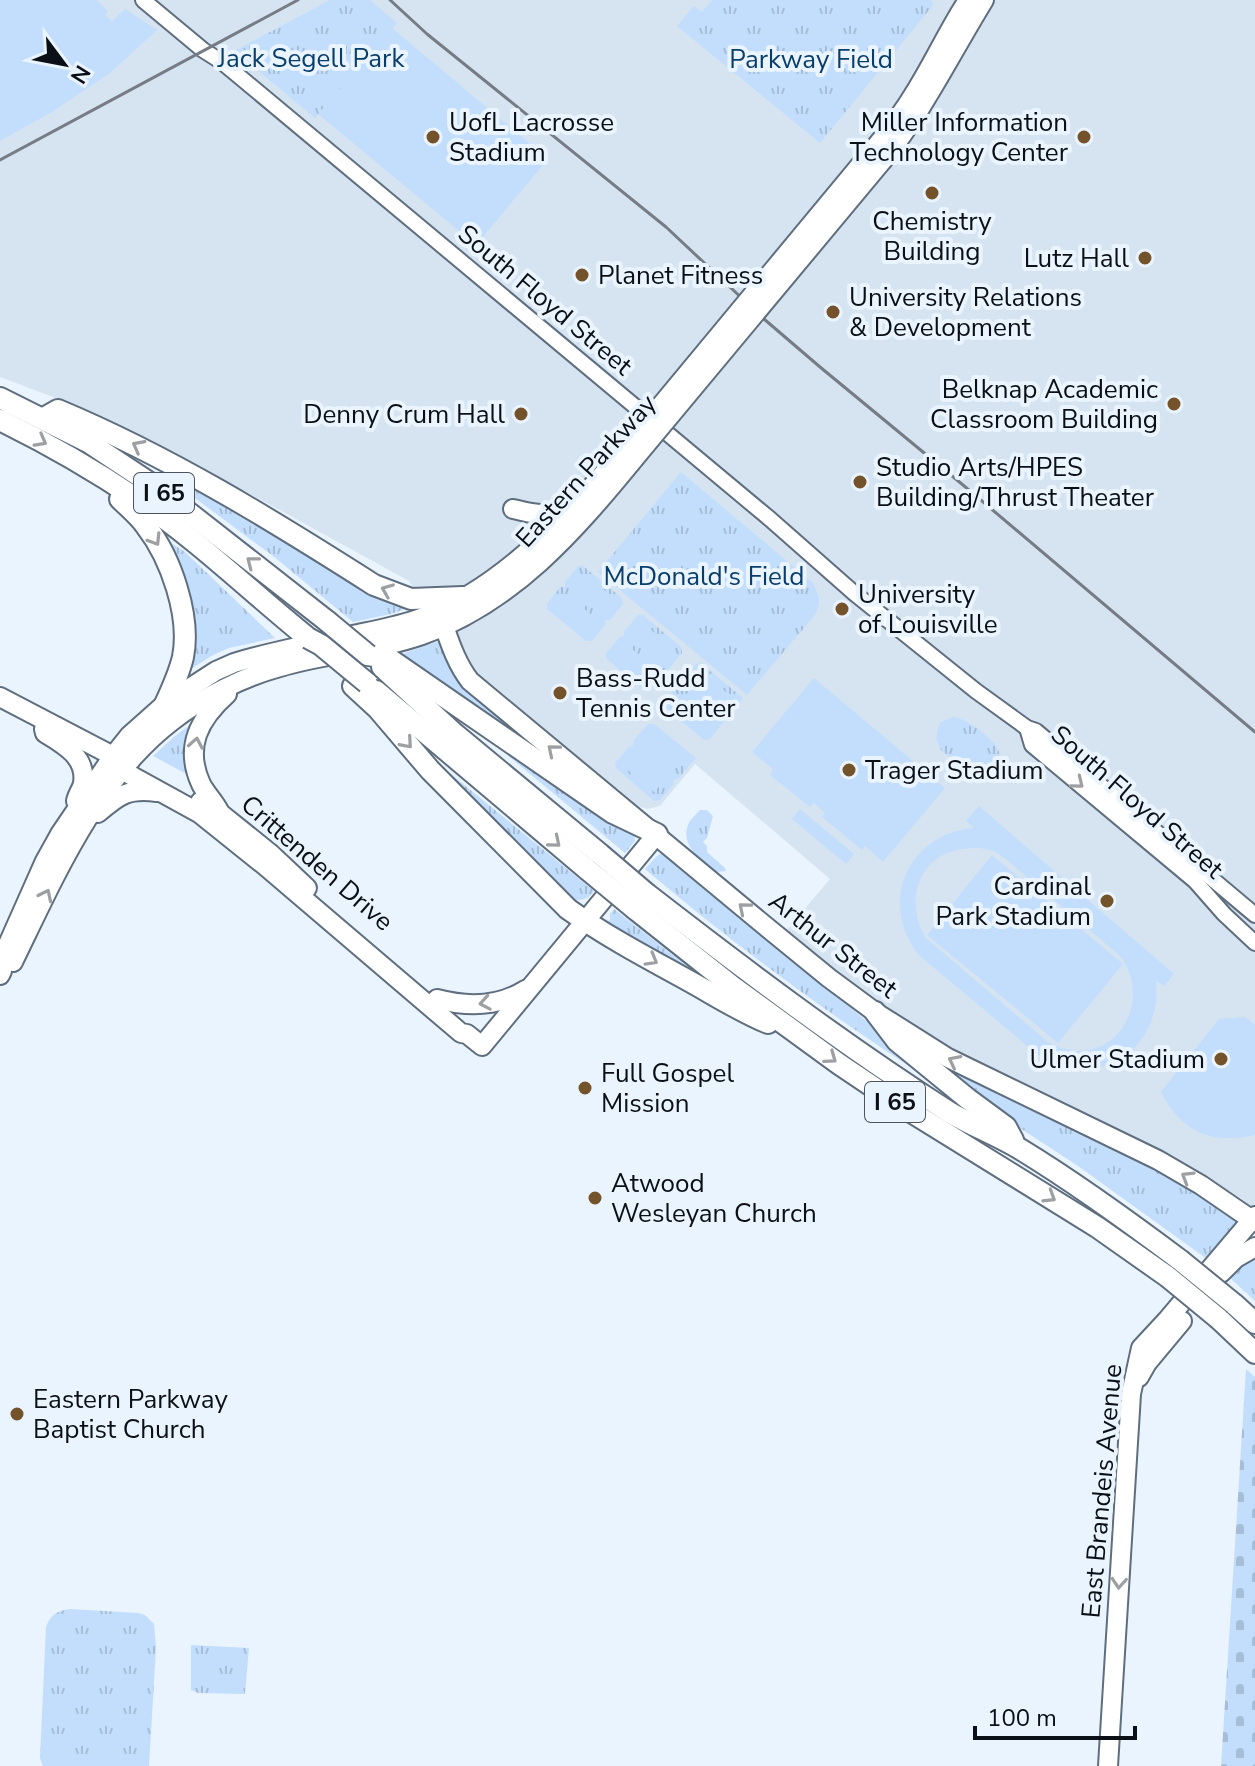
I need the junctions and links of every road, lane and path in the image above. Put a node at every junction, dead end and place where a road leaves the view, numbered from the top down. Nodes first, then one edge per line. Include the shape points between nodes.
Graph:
1 (143, 0) edge
2 (968, 0) edge
3 (984, 0) edge
4 (878, 156) junction
5 (0, 398) edge
6 (44, 418) junction
7 (0, 420) edge
8 (629, 455) junction
9 (81, 465) junction
10 (605, 473) junction
11 (513, 509) dead end
12 (464, 606) junction
13 (444, 626) junction
14 (403, 676) junction
15 (242, 681) junction
16 (360, 685) junction
17 (0, 697) edge
18 (165, 704) junction
19 (37, 716) junction
20 (1027, 728) junction
21 (122, 762) junction
22 (164, 793) junction
23 (220, 813) junction
24 (80, 818) junction
25 (657, 834) junction
26 (594, 862) junction
27 (641, 901) junction
28 (1255, 915) edge
29 (585, 921) junction
30 (1255, 943) edge
31 (1, 973) edge
32 (531, 986) junction
33 (437, 999) junction
34 (875, 1012) junction
35 (796, 1032) junction
36 (475, 1040) junction
37 (1017, 1147) junction
38 (1254, 1219) edge
39 (1255, 1247) edge
40 (1174, 1269) junction
41 (1226, 1312) junction
42 (1255, 1323) edge
43 (1255, 1353) edge
44 (1131, 1394) junction
45 (1108, 1766) edge

1 - 20 street, South Floyd Street via 854,593
2 - 4 main road, Eastern Parkway
3 - 4 main road, Eastern Parkway via 922,108
4 - 8 main road, Eastern Parkway, bridge
5 - 6 highway, I 65
12 -> 6 highway via 411,599 374,585 229,495 122,438 58,410
14 -> 6 highway, I 65, bridge via 388,658 368,655 156,487
7 -> 9 highway, I 65
8 - 10 main road, Eastern Parkway
8 - 12 main road, Eastern Parkway via 584,519 535,567 506,591
9 - 16 highway, I 65, bridge via 163,519 321,645
9 -> 18 highway via 145,525 173,576 185,645
10 - 11 main road via 550,513
10 - 12 main road, Eastern Parkway via 570,512
12 - 13 main road, Eastern Parkway
12 - 18 main road, Eastern Parkway via 234,663
13 - 15 main road, Eastern Parkway
25 -> 13 main road, Arthur Street via 470,681
14 - 25 highway via 613,813
14 - 26 highway, I 65 via 455,734
15 - 21 main road, Eastern Parkway via 173,720
23 -> 15 main road via 202,786 194,745 209,712
16 -> 26 highway, I 65
16 -> 29 highway via 441,781
17 - 19 main road, Crittenden Drive
18 - 21 main road, Eastern Parkway via 129,736
19 - 21 main road, Crittenden Drive
19 - 24 main road via 45,733 67,746 80,764
20 - 28 street, South Floyd Street
20 -> 30 street, South Floyd Street via 1032,745 1195,881
21 - 22 main road, Crittenden Drive
21 - 23 main road, Crittenden Drive
21 - 24 main road, Eastern Parkway
22 - 24 main road via 126,792
22 - 36 main road, Crittenden Drive via 199,813
23 - 33 main road, Crittenden Drive
24 - 31 main road, Eastern Parkway via 45,861 1,960
25 - 29 main road
34 -> 25 main road, Arthur Street
26 - 27 highway, I 65, bridge
27 - 35 highway, I 65 via 732,986
27 - 37 highway, I 65 via 881,1067 953,1114
29 - 32 main road
29 -> 35 highway via 737,1008
32 -> 33 main road via 514,997 478,1005
32 - 36 main road
33 - 36 main road, Crittenden Drive
34 - 37 highway via 897,1041 1006,1127
38 -> 34 main road, Arthur Street via 1158,1160 948,1058
35 -> 40 highway, I 65 via 900,1105
37 - 40 highway, I 65 via 1124,1217
38 - 44 main road, East Brandeis Avenue via 1141,1348
39 - 44 main road via 1223,1270 1147,1363
40 - 41 highway, I 65, bridge
41 - 42 highway, I 65
41 - 43 highway, I 65
44 -> 45 main road, East Brandeis Avenue

